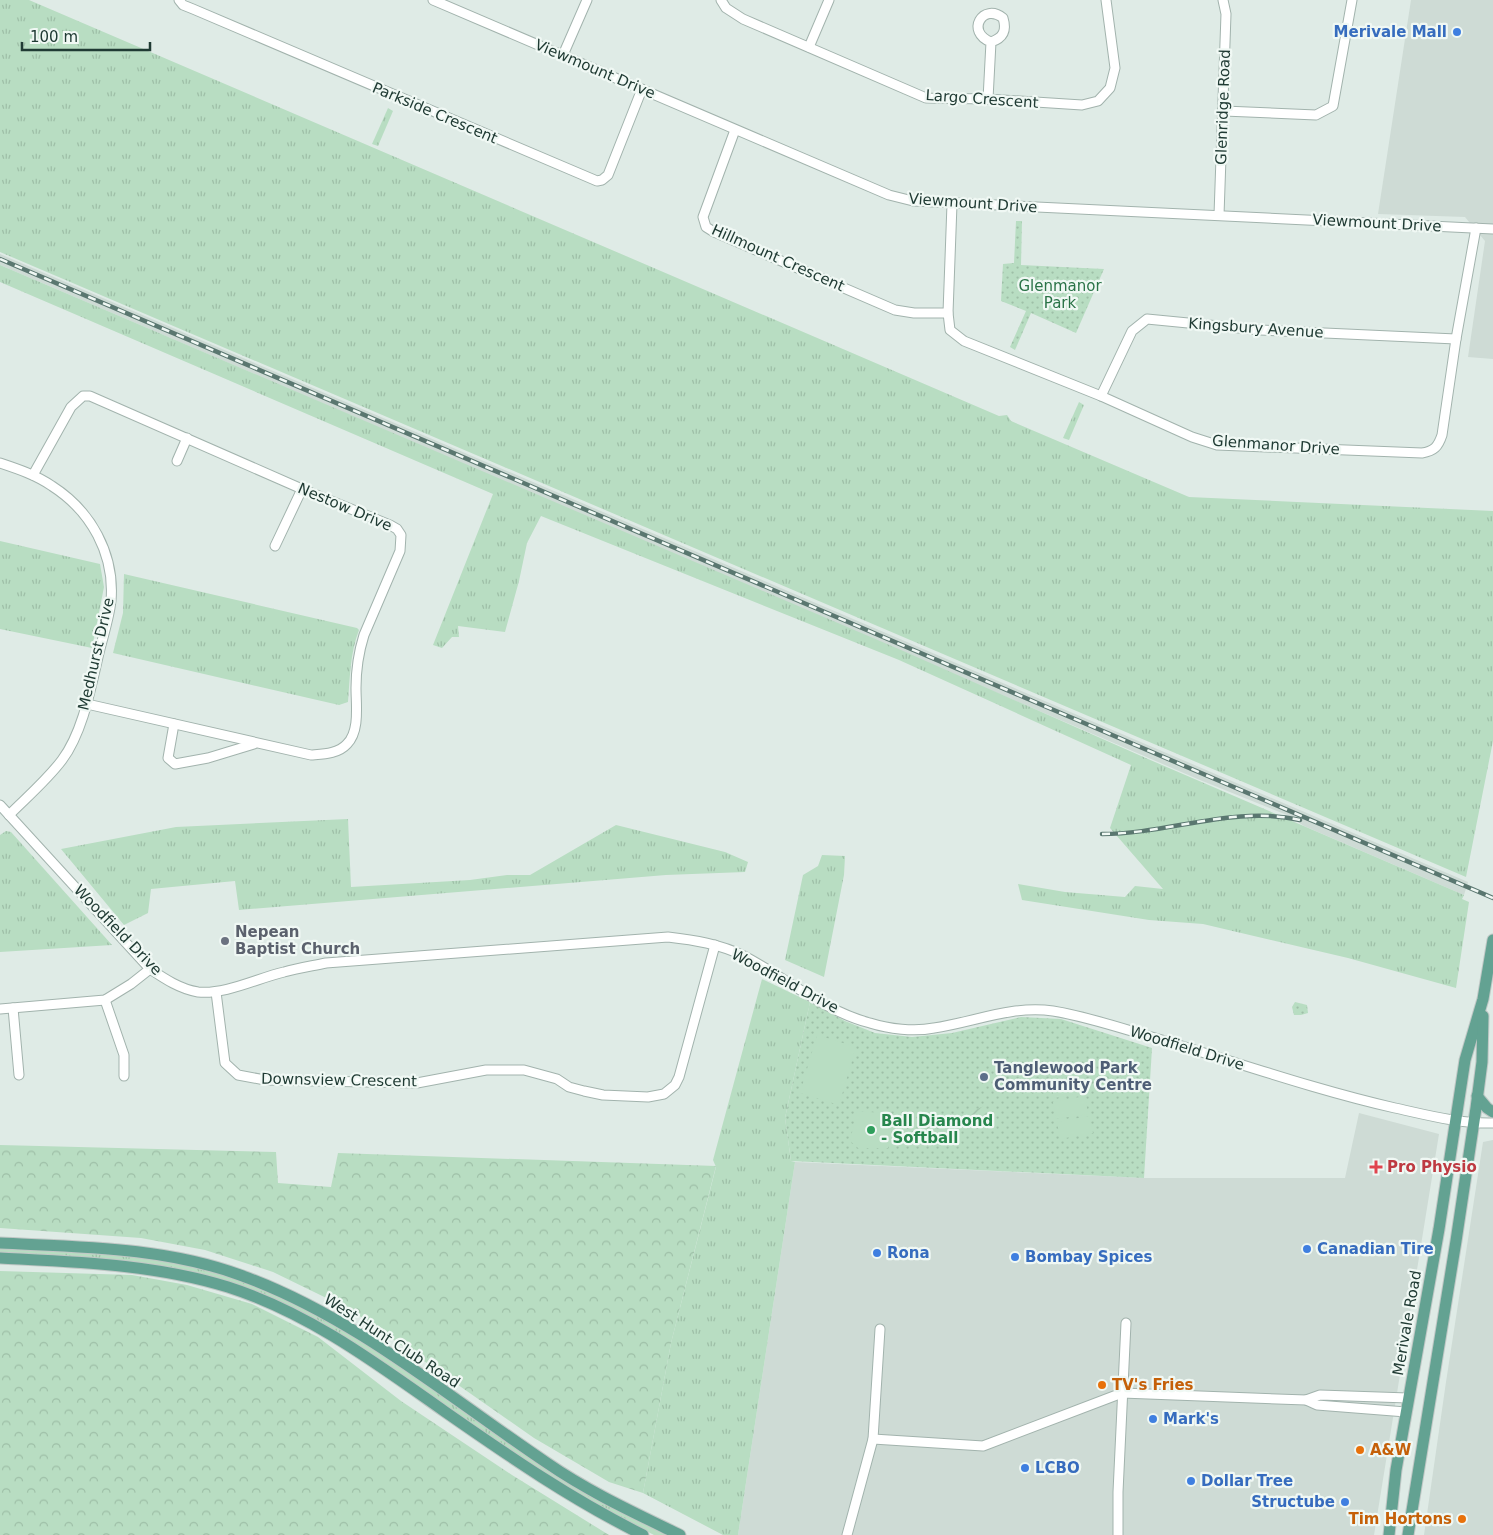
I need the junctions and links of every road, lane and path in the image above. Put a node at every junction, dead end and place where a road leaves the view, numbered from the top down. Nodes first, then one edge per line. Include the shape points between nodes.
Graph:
1 (179, 0) edge
2 (433, 0) edge
3 (587, 0) edge
4 (721, 0) edge
5 (829, 0) edge
6 (1106, 0) edge
7 (1224, 0) edge
8 (1352, 0) edge
9 (991, 42) dead end
10 (809, 47) junction
11 (563, 56) junction
12 (642, 89) junction
13 (988, 99) junction
14 (1224, 111) junction
15 (735, 130) junction
16 (952, 204) junction
17 (1219, 215) junction
18 (1476, 228) junction
19 (1493, 229) edge
20 (948, 313) junction
21 (1456, 339) junction
22 (1101, 396) junction
23 (187, 438) junction
24 (177, 461) dead end
25 (0, 463) edge
26 (33, 475) junction
27 (302, 489) junction
28 (275, 546) dead end
29 (87, 704) junction
30 (174, 724) junction
31 (255, 744) junction
32 (0, 805) edge
33 (9, 814) junction
34 (1493, 940) edge
35 (714, 945) junction
36 (150, 968) junction
37 (216, 992) junction
38 (1483, 999) junction
39 (105, 1000) junction
40 (13, 1008) junction
41 (0, 1009) edge
42 (19, 1075) dead end
43 (124, 1076) dead end
44 (1477, 1096) junction
45 (1493, 1112) edge
46 (1455, 1120) junction
47 (1473, 1123) junction
48 (1493, 1123) edge
49 (0, 1243) edge
50 (0, 1258) edge
51 (1126, 1323) dead end
52 (880, 1329) dead end
53 (1122, 1393) junction
54 (1408, 1398) junction
55 (1306, 1400) junction
56 (1406, 1412) junction
57 (872, 1439) junction
58 (643, 1535) edge
59 (680, 1535) edge
60 (847, 1535) edge
61 (1118, 1535) edge
62 (1389, 1535) edge
63 (1408, 1535) edge

1 - 12 street, Parkside Crescent via 210,17 597,181 608,175
2 - 11 street, Viewmount Drive
3 - 11 street
4 - 10 street, Largo Crescent via 726,8 743,19
5 - 10 street
6 - 13 street, Largo Crescent via 1115,68 1110,88 1098,101 1082,105
7 - 14 street, Glenridge Road
8 - 14 street via 1333,106 1316,115
9 - 13 street
10 - 13 street, Largo Crescent via 926,98
11 - 12 street, Viewmount Drive
12 - 15 street, Viewmount Drive
14 - 17 street, Glenridge Road
15 - 16 street, Viewmount Drive via 889,195 913,201
15 - 20 street, Hillmount Crescent via 703,216 706,227 895,310
16 - 17 street, Viewmount Drive
16 - 20 street, Glenmanor Drive
17 - 18 street, Viewmount Drive
18 - 19 street, Viewmount Drive
18 - 21 street, Glenmanor Drive
20 - 22 street, Glenmanor Drive via 950,330 964,340
21 - 22 street, Kingsbury Avenue via 1260,330 1147,319 1132,331
21 - 22 street, Glenmanor Drive via 1442,436 1432,452 1217,445
23 - 24 street
23 - 26 street, Nestow Drive via 90,396 83,396 71,407
23 - 27 street, Nestow Drive
25 - 26 street, Medhurst Drive
26 - 29 street, Medhurst Drive via 52,486 82,512 104,546 111,581 110,602
27 - 28 street
27 - 31 street, Nestow Drive via 397,529 401,535 400,551 360,647 355,727 348,744 327,754 311,755
29 - 30 street, Nestow Drive
29 - 33 street, Medhurst Drive via 63,759 42,784
30 - 31 street, Nestow Drive
30 - 31 street, Nestow Drive via 168,758 175,764
32 - 33 street, Woodfield Drive
33 - 36 street, Woodfield Drive
34 - 38 main road, Merivale Road
35 - 37 street, Woodfield Drive via 668,937 326,963
35 - 37 street, Downsview Crescent via 679,1077 664,1094 648,1098 584,1091 524,1070 486,1070 417,1083 265,1080 238,1075 225,1063
35 - 46 street, Woodfield Drive via 742,956 840,1012 869,1023 909,1030 1025,1009 1052,1011 1134,1032 1368,1102
36 - 37 street, Woodfield Drive via 184,988
36 - 39 street
38 - 44 main road, Merivale Road via 1482,1062
38 - 46 main road, Merivale Road via 1465,1060
39 - 40 street
39 - 43 street via 124,1055
40 - 41 street
40 - 42 street
44 - 45 main road
44 - 47 main road, Merivale Road
46 - 47 street, Woodfield Drive
46 - 54 main road, Merivale Road
47 - 48 street, Woodfield Drive
47 - 63 main road, Merivale Road
49 - 59 main road, West Hunt Club Road via 147,1252 202,1263 286,1293 333,1317 380,1347 548,1464
50 - 58 main road, West Hunt Club Road via 138,1267 229,1288 279,1307 371,1360 545,1481
51 - 53 street
52 - 57 street
53 - 55 street
53 - 57 street via 983,1446
53 - 61 street
54 - 55 street via 1320,1395
54 - 56 main road, Merivale Road
55 - 56 street via 1317,1405
56 - 62 main road, Merivale Road
57 - 60 street

